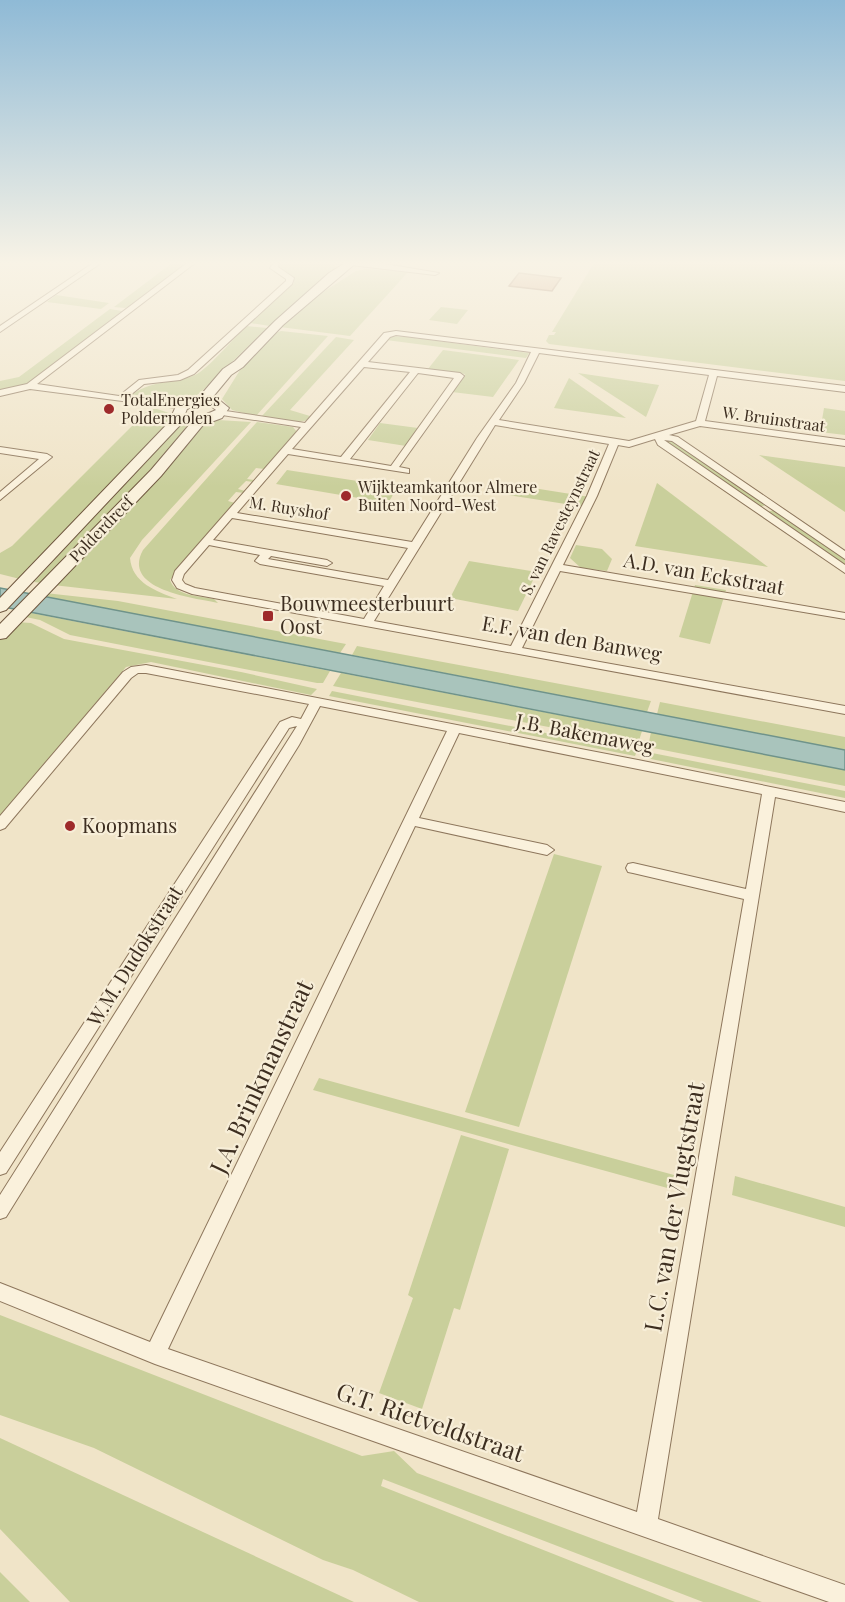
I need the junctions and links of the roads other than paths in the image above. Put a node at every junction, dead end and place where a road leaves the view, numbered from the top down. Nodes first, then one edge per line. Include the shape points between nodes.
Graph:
1 (93, 338) edge
2 (228, 338) edge
3 (264, 338) edge
4 (385, 338) edge
5 (435, 338) edge
6 (536, 350) junction
7 (362, 364) junction
8 (415, 370) junction
9 (714, 372) junction
10 (30, 386) junction
11 (845, 389) edge
12 (0, 393) edge
13 (120, 399) junction
14 (214, 408) junction
15 (180, 412) junction
16 (199, 421) junction
17 (493, 422) junction
18 (700, 423) junction
19 (309, 426) junction
20 (658, 436) junction
21 (615, 441) junction
22 (845, 443) edge
23 (0, 450) edge
24 (285, 452) junction
25 (343, 461) junction
26 (393, 469) junction
27 (406, 471) dead end
28 (0, 496) edge
29 (774, 507) junction
30 (760, 511) junction
31 (230, 515) junction
32 (207, 542) junction
33 (414, 546) junction
34 (845, 555) edge
35 (556, 567) junction
36 (845, 570) edge
37 (391, 584) junction
38 (0, 607) edge
39 (845, 616) edge
40 (367, 623) junction
41 (3, 632) edge
42 (515, 649) junction
43 (316, 703) junction
44 (845, 710) edge
45 (305, 723) junction
46 (455, 728) junction
47 (768, 792) junction
48 (845, 807) edge
49 (412, 821) junction
50 (0, 825) edge
51 (547, 850) dead end
52 (633, 868) dead end
53 (750, 895) junction
54 (0, 1167) edge
55 (0, 1211) edge
56 (0, 1292) edge
57 (155, 1354) junction
58 (646, 1526) junction
59 (845, 1596) edge

1 - 10 street
2 - 13 street via 191,372 142,382
3 - 14 main road via 238,364
4 - 7 street, E.F. van den Banweg
5 - 6 street, E.F. van den Banweg
6 - 9 street
6 - 17 street via 520,383
7 - 8 street
7 - 19 street, E.F. van den Banweg
8 - 25 street
8 - 26 street via 460,376
9 - 11 street
9 - 18 street, W. Bruinstraat
10 - 12 street
10 - 13 street
13 - 15 street
14 - 15 main road
14 - 16 main road
14 - 19 street
15 - 16 main road
15 - 38 main road, Polderdreef
16 - 41 main road, Polderdreef via 156,473
17 - 21 street, S. van Ravesteynstraat
17 - 33 street
18 - 20 street, W. Bruinstraat
18 - 22 street, W. Bruinstraat
19 - 24 street, E.F. van den Banweg
20 - 21 street, S. van Ravesteynstraat via 629,444
20 - 29 street via 675,439
20 - 30 street via 661,443
21 - 35 street, S. van Ravesteynstraat
23 - 28 street via 47,457
24 - 25 street
24 - 31 street, E.F. van den Banweg
25 - 26 street
26 - 27 street
29 - 30 street
29 - 34 street
30 - 36 street
31 - 32 street, E.F. van den Banweg
31 - 33 street, M. Ruyshof
32 - 37 street via 268,553 260,561 287,561 322,572
32 - 40 street, E.F. van den Banweg via 177,577 181,586
33 - 37 street
35 - 39 street, A.D. van Eckstraat
35 - 42 street, S. van Ravesteynstraat
37 - 40 street
40 - 42 street, E.F. van den Banweg
42 - 44 street, E.F. van den Banweg
43 - 45 street, W.M. Dudokstraat
43 - 46 street, J.B. Bakemaweg
43 - 50 street, J.B. Bakemaweg via 135,670
45 - 54 street, W.M. Dudokstraat via 292,721 284,725
45 - 55 street, W.M. Dudokstraat
46 - 47 street, J.B. Bakemaweg
46 - 49 street, J.A. Brinkmanstraat
47 - 48 street, J.B. Bakemaweg
47 - 53 street, L.C. van der Vlugtstraat
49 - 51 street
49 - 57 street, J.A. Brinkmanstraat
52 - 53 street
53 - 58 street, L.C. van der Vlugtstraat
56 - 57 street, G.T. Rietveldstraat
57 - 58 street, G.T. Rietveldstraat
58 - 59 street, G.T. Rietveldstraat

